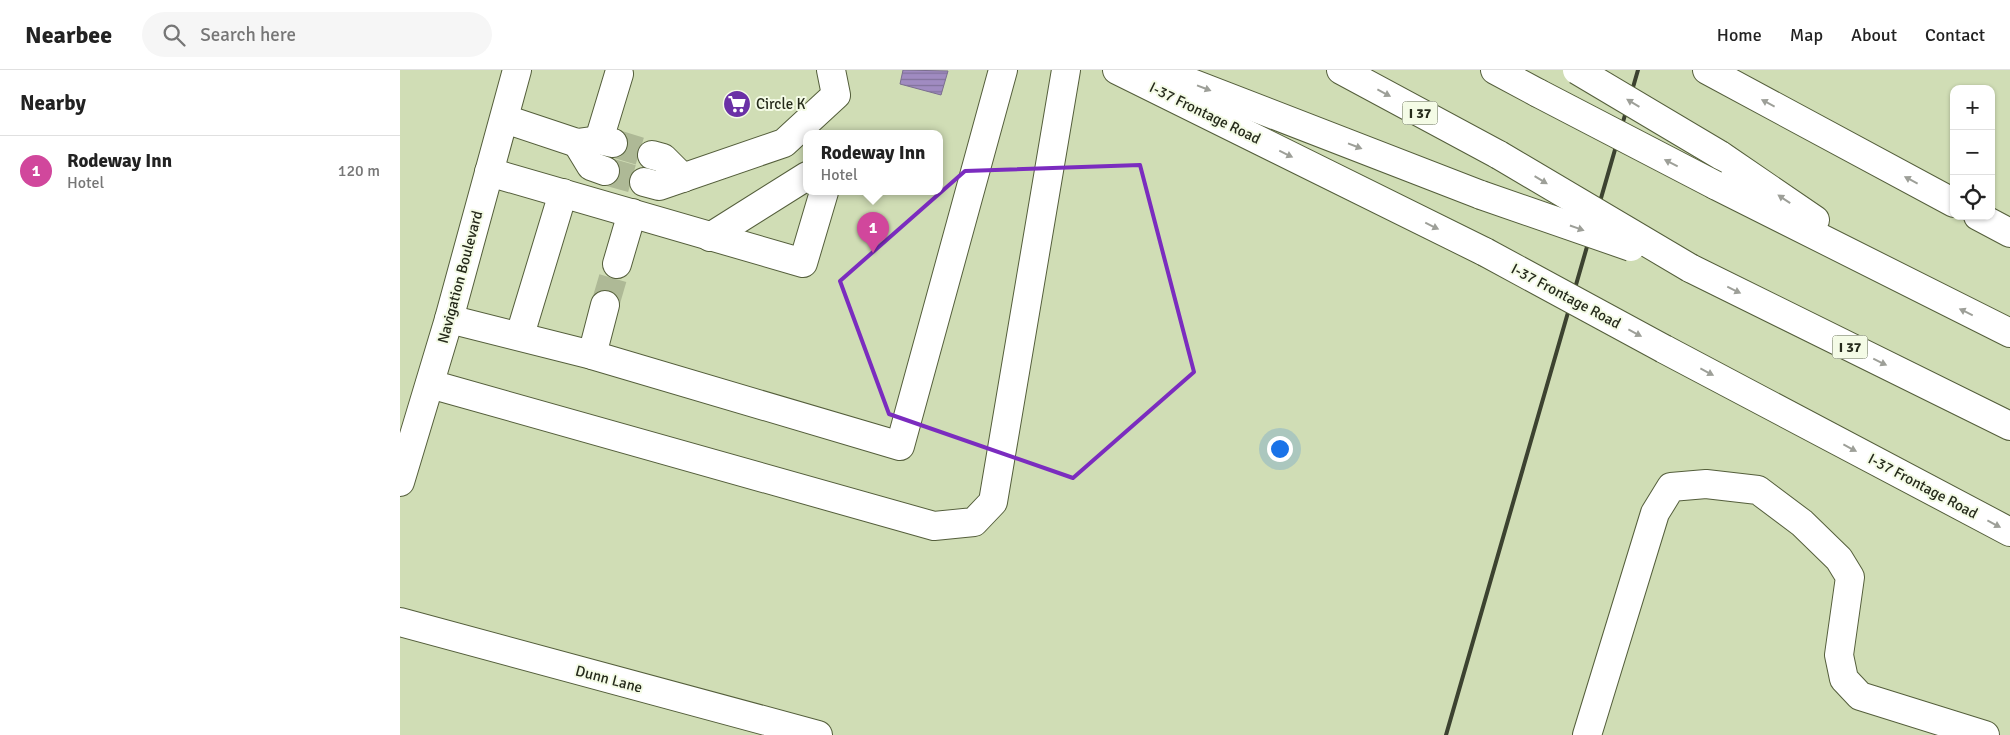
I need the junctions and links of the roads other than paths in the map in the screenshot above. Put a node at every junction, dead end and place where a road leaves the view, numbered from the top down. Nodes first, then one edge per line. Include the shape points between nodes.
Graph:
1 (517, 70) edge
2 (830, 70) edge
3 (1003, 70) edge
4 (1066, 70) edge
5 (1117, 70) edge
6 (1158, 70) edge
7 (1341, 70) edge
8 (1495, 70) edge
9 (1576, 70) edge
10 (621, 71) edge
11 (1717, 76) edge
12 (505, 119) junction
13 (596, 142) junction
14 (652, 155) tunnel mouth
15 (605, 171) tunnel mouth
16 (489, 172) junction
17 (682, 178) junction
18 (803, 179) edge
19 (644, 182) tunnel mouth
20 (563, 194) junction
21 (823, 195) edge
22 (1950, 201) edge
23 (632, 213) junction
24 (1986, 220) edge
25 (2010, 233) edge
26 (710, 237) junction
27 (617, 264) tunnel mouth
28 (1690, 268) junction
29 (1911, 285) junction
30 (605, 305) tunnel mouth
31 (450, 319) junction
32 (2010, 333) edge
33 (520, 335) junction
34 (592, 355) junction
35 (430, 384) junction
36 (411, 411) edge
37 (2010, 426) edge
38 (400, 482) edge
39 (2010, 532) edge
40 (400, 622) edge
41 (818, 735) edge
42 (1588, 735) edge
43 (1985, 735) edge

1 - 12 main road, Navigation Boulevard
2 - 17 main road via 836,95 784,143
3 - 34 main road via 900,446
4 - 35 main road via 993,502 974,522 934,526
5 -> 39 main road, I-37 Frontage Road, bridge via 1485,252
6 -> 28 main road, bridge via 1481,195
7 -> 28 main road, I 37, bridge via 1499,155
29 -> 8 main road, bridge
29 -> 9 main road, bridge via 1720,155
10 - 13 main road
22 -> 11 main road
12 - 13 main road
12 - 16 main road, Navigation Boulevard
13 - 15 main road via 591,166
14 - 17 main road via 663,158
16 - 20 main road
16 - 31 main road, Navigation Boulevard
17 - 19 main road via 659,186
18 - 26 main road
20 - 23 main road
20 - 33 main road
21 - 26 main road via 803,264
23 - 26 main road
23 - 27 main road
24 - 25 main road
28 -> 37 main road, I 37
32 -> 29 main road
30 - 34 main road
31 - 33 main road
31 - 35 main road, Navigation Boulevard
33 - 34 main road
35 - 36 main road, Navigation Boulevard
36 - 38 main road, Navigation Boulevard
40 - 41 main road, Dunn Lane
42 - 43 main road via 1655,513 1672,487 1706,484 1758,490 1802,523 1839,559 1850,577 1839,655 1844,679 1860,696

